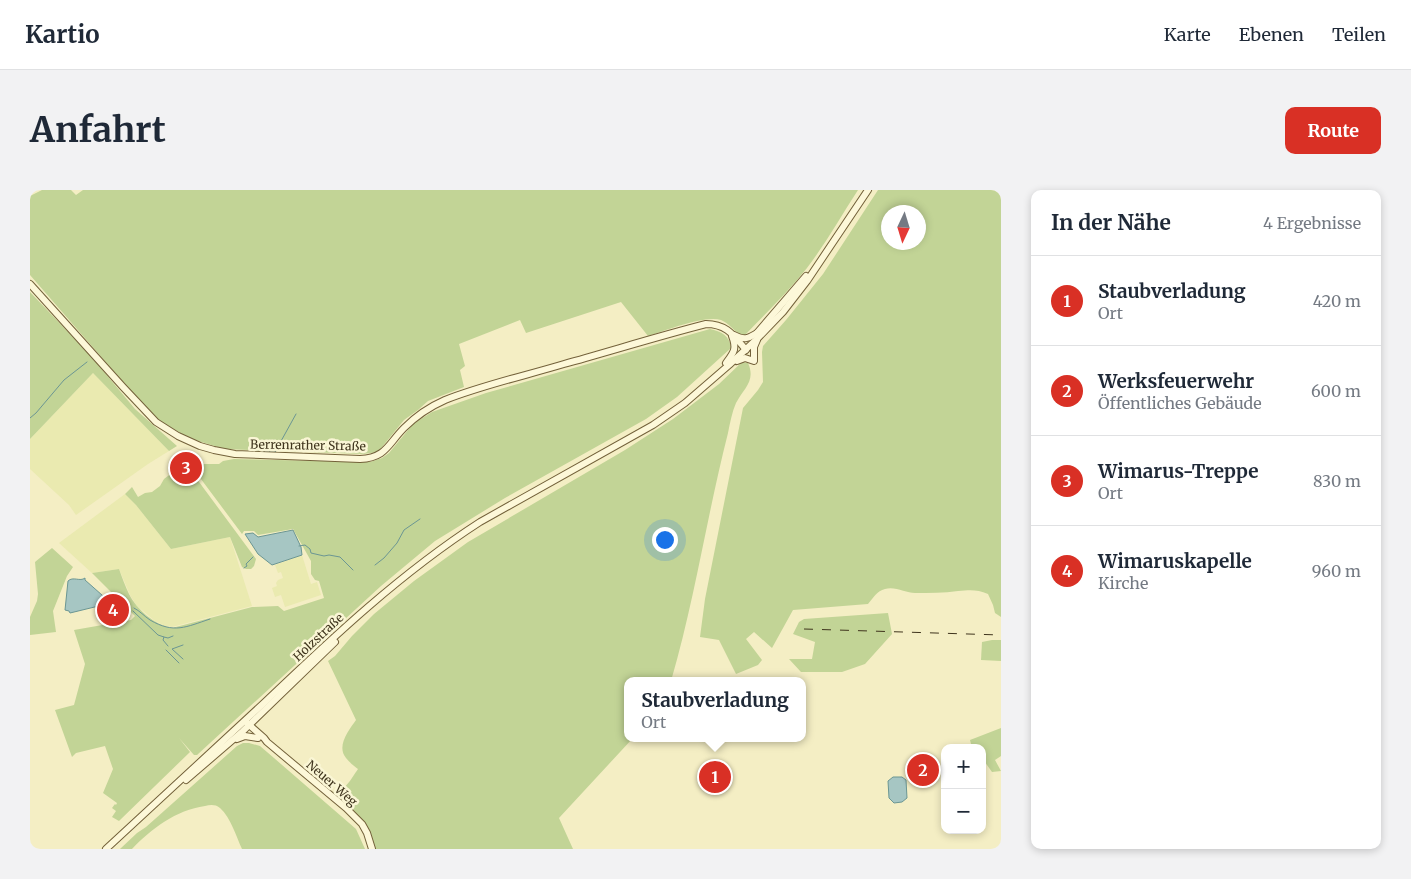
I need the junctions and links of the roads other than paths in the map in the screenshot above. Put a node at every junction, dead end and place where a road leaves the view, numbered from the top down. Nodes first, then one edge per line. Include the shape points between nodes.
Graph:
1 (868, 190) edge
2 (30, 284) edge
3 (731, 333) junction
4 (758, 335) junction
5 (745, 349) junction
6 (728, 364) junction
7 (361, 614) junction
8 (259, 714) junction
9 (246, 724) junction
10 (258, 735) junction
11 (227, 745) junction
12 (106, 849) edge
13 (112, 849) edge
14 (372, 849) edge

1 - 4 main road via 807,281 783,312
2 - 3 main road, Berrenrather Straße via 156,422 200,446 247,455 374,457 386,450 415,418 450,398 706,324 724,327
3 - 4 main road via 745,339
3 - 5 main road, Berrenrather Straße
3 - 6 main road via 734,353
4 - 5 main road
4 - 6 main road via 754,361 743,358
5 - 6 main road
6 - 7 main road via 644,429 454,539 409,572
7 - 8 main road, Holzstraße
7 - 9 main road, Holzstraße via 269,698
8 - 9 main road, Holzstraße
8 - 10 main road
9 - 10 main road, Neuer Weg
9 - 11 main road, Holzstraße
9 - 12 main road, Holzstraße
10 - 11 main road via 244,736
10 - 14 main road, Neuer Weg via 346,808 362,824
11 - 13 main road, Holzstraße

